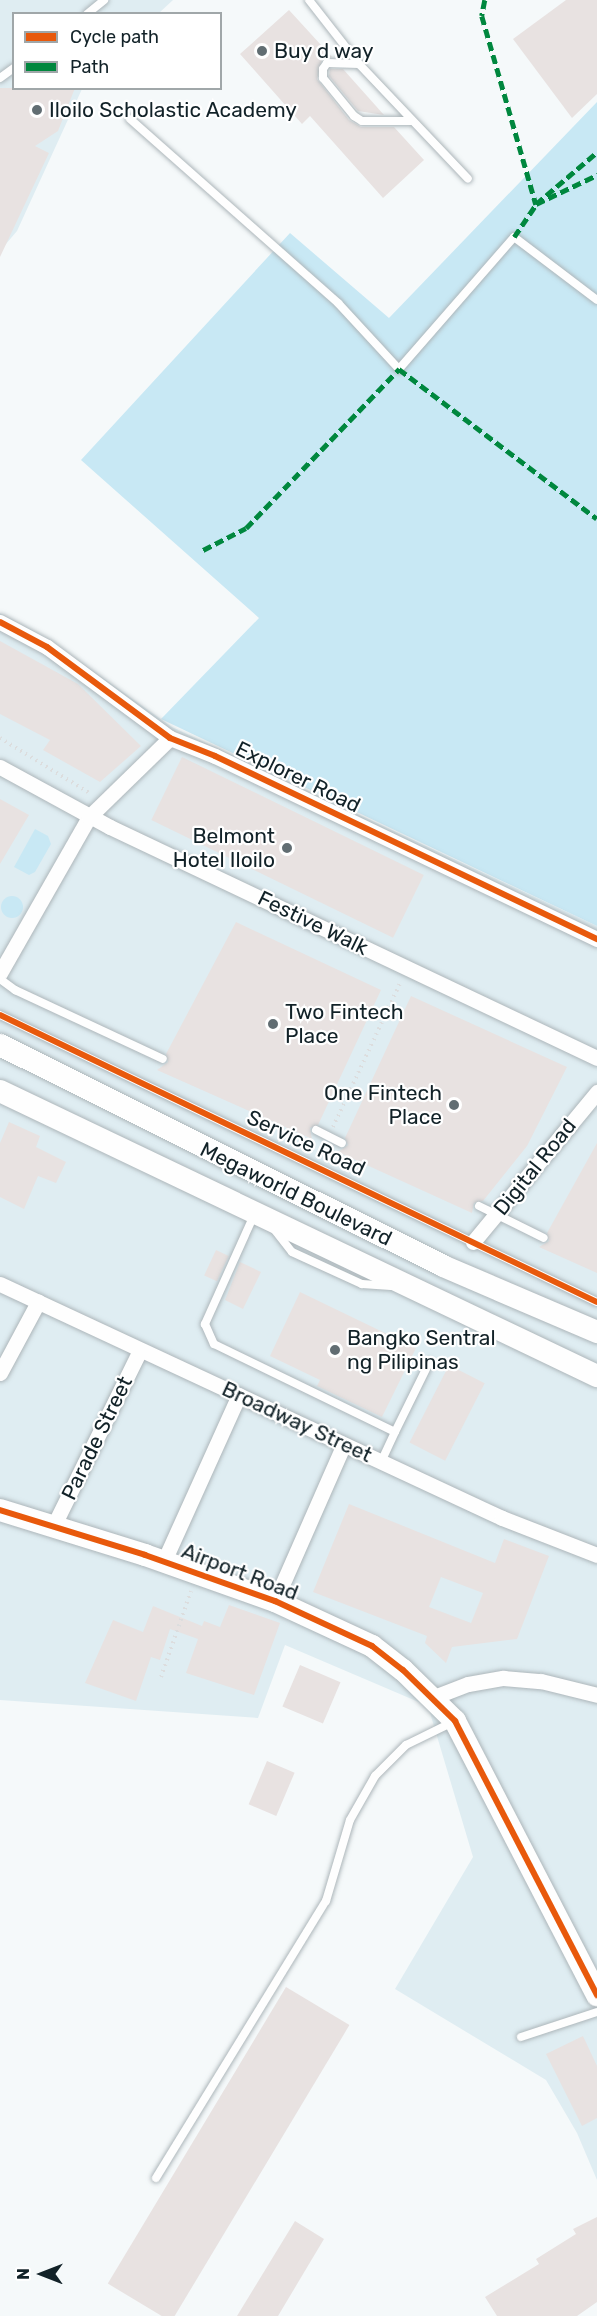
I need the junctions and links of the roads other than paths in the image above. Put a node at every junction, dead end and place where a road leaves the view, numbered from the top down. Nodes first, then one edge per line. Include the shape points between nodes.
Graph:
1 (104, 0) edge
2 (309, 0) edge
3 (89, 12) edge
4 (358, 64) junction
5 (130, 119) dead end
6 (411, 121) junction
7 (468, 179) dead end
8 (597, 300) edge
9 (0, 622) edge
10 (170, 738) junction
11 (0, 767) edge
12 (89, 817) junction
13 (597, 939) edge
14 (0, 973) edge
15 (0, 979) edge
16 (0, 1015) edge
17 (0, 1046) edge
18 (597, 1058) edge
19 (163, 1059) dead end
20 (0, 1091) edge
21 (597, 1092) edge
22 (316, 1130) dead end
23 (342, 1143) dead end
24 (479, 1206) dead end
25 (497, 1215) junction
26 (261, 1218) junction
27 (544, 1238) dead end
28 (473, 1242) junction
29 (0, 1284) edge
30 (38, 1302) junction
31 (597, 1302) edge
32 (597, 1332) edge
33 (140, 1350) junction
34 (429, 1363) dead end
35 (0, 1373) edge
36 (597, 1376) edge
37 (239, 1395) junction
38 (395, 1432) junction
39 (344, 1444) junction
40 (381, 1461) junction
41 (0, 1510) edge
42 (54, 1526) junction
43 (597, 1555) edge
44 (164, 1562) junction
45 (275, 1601) junction
46 (597, 1695) edge
47 (434, 1697) junction
48 (455, 1721) junction
49 (597, 1995) edge
50 (597, 2012) edge
51 (521, 2037) dead end
52 (156, 2178) dead end

1 - 3 lane
2 - 4 lane
4 - 6 lane
4 - 6 lane via 327,63 323,69 323,78 354,116 362,121
5 - 8 lane via 338,303 399,369 514,237
6 - 7 lane
9 - 10 street, Explorer Road via 47,647
10 - 12 street
10 - 13 street, Explorer Road
11 - 12 street, Festive Walk
12 - 14 street
12 - 18 street, Festive Walk
15 - 19 lane via 15,990
16 - 28 lane, Service Road
17 - 32 main road, Megaworld Boulevard via 443,1266
20 - 26 main road, Megaworld Boulevard
21 - 25 street, Digital Road
22 - 23 lane
24 - 25 lane
25 - 27 lane
25 - 28 street, Digital Road
26 - 36 main road, Megaworld Boulevard
26 - 38 lane via 204,1324 207,1335 214,1344
28 - 31 lane, Service Road
29 - 30 street, Broadway Street
30 - 33 street, Broadway Street
30 - 35 street
33 - 37 street, Broadway Street
33 - 42 street, Parade Street
34 - 38 lane
37 - 39 street, Broadway Street
37 - 44 street
38 - 40 lane
39 - 40 street, Broadway Street
39 - 45 street
40 - 43 street, Broadway Street via 502,1518
41 - 42 main road, Airport Road
42 - 44 main road, Airport Road
44 - 45 main road, Airport Road
45 - 47 main road, Airport Road via 372,1646
46 - 47 street via 541,1681 503,1678 468,1684
47 - 48 main road, Airport Road
48 - 49 main road, Airport Road
48 - 52 lane via 406,1745 375,1776 350,1820 326,1901
50 - 51 lane

